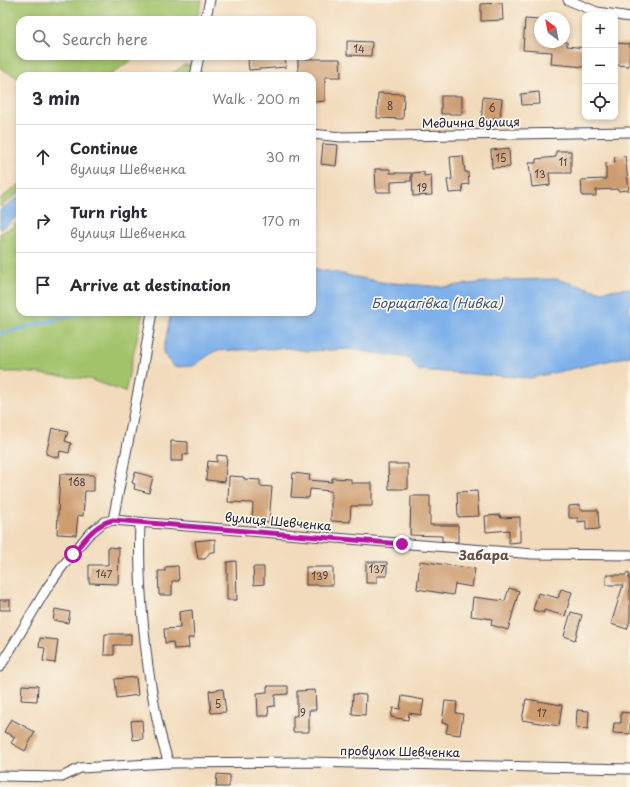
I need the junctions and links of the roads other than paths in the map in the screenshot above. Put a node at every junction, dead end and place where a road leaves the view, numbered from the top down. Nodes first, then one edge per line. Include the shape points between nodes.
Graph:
1 (210, 0) edge
2 (568, 0) edge
3 (206, 16) edge
4 (630, 17) edge
5 (198, 60) edge
6 (196, 72) edge
7 (630, 132) edge
8 (316, 134) edge
9 (151, 316) edge
10 (113, 520) junction
11 (140, 523) junction
12 (630, 555) edge
13 (0, 667) edge
14 (169, 763) junction
15 (630, 769) edge
16 (0, 776) edge

1 - 3 street
2 - 4 street via 597,12
5 - 6 street
7 - 8 street, Медична вулиця via 341,137
9 - 10 street
10 - 11 street, вулиця Шевченка
10 - 13 street via 104,522 88,535 62,567
11 - 12 street, вулиця Шевченка via 525,553
11 - 14 street via 138,556 145,642 151,690 162,744
14 - 15 street, провулок Шевченка via 308,762
14 - 16 street, провулок Шевченка via 80,768 62,777

